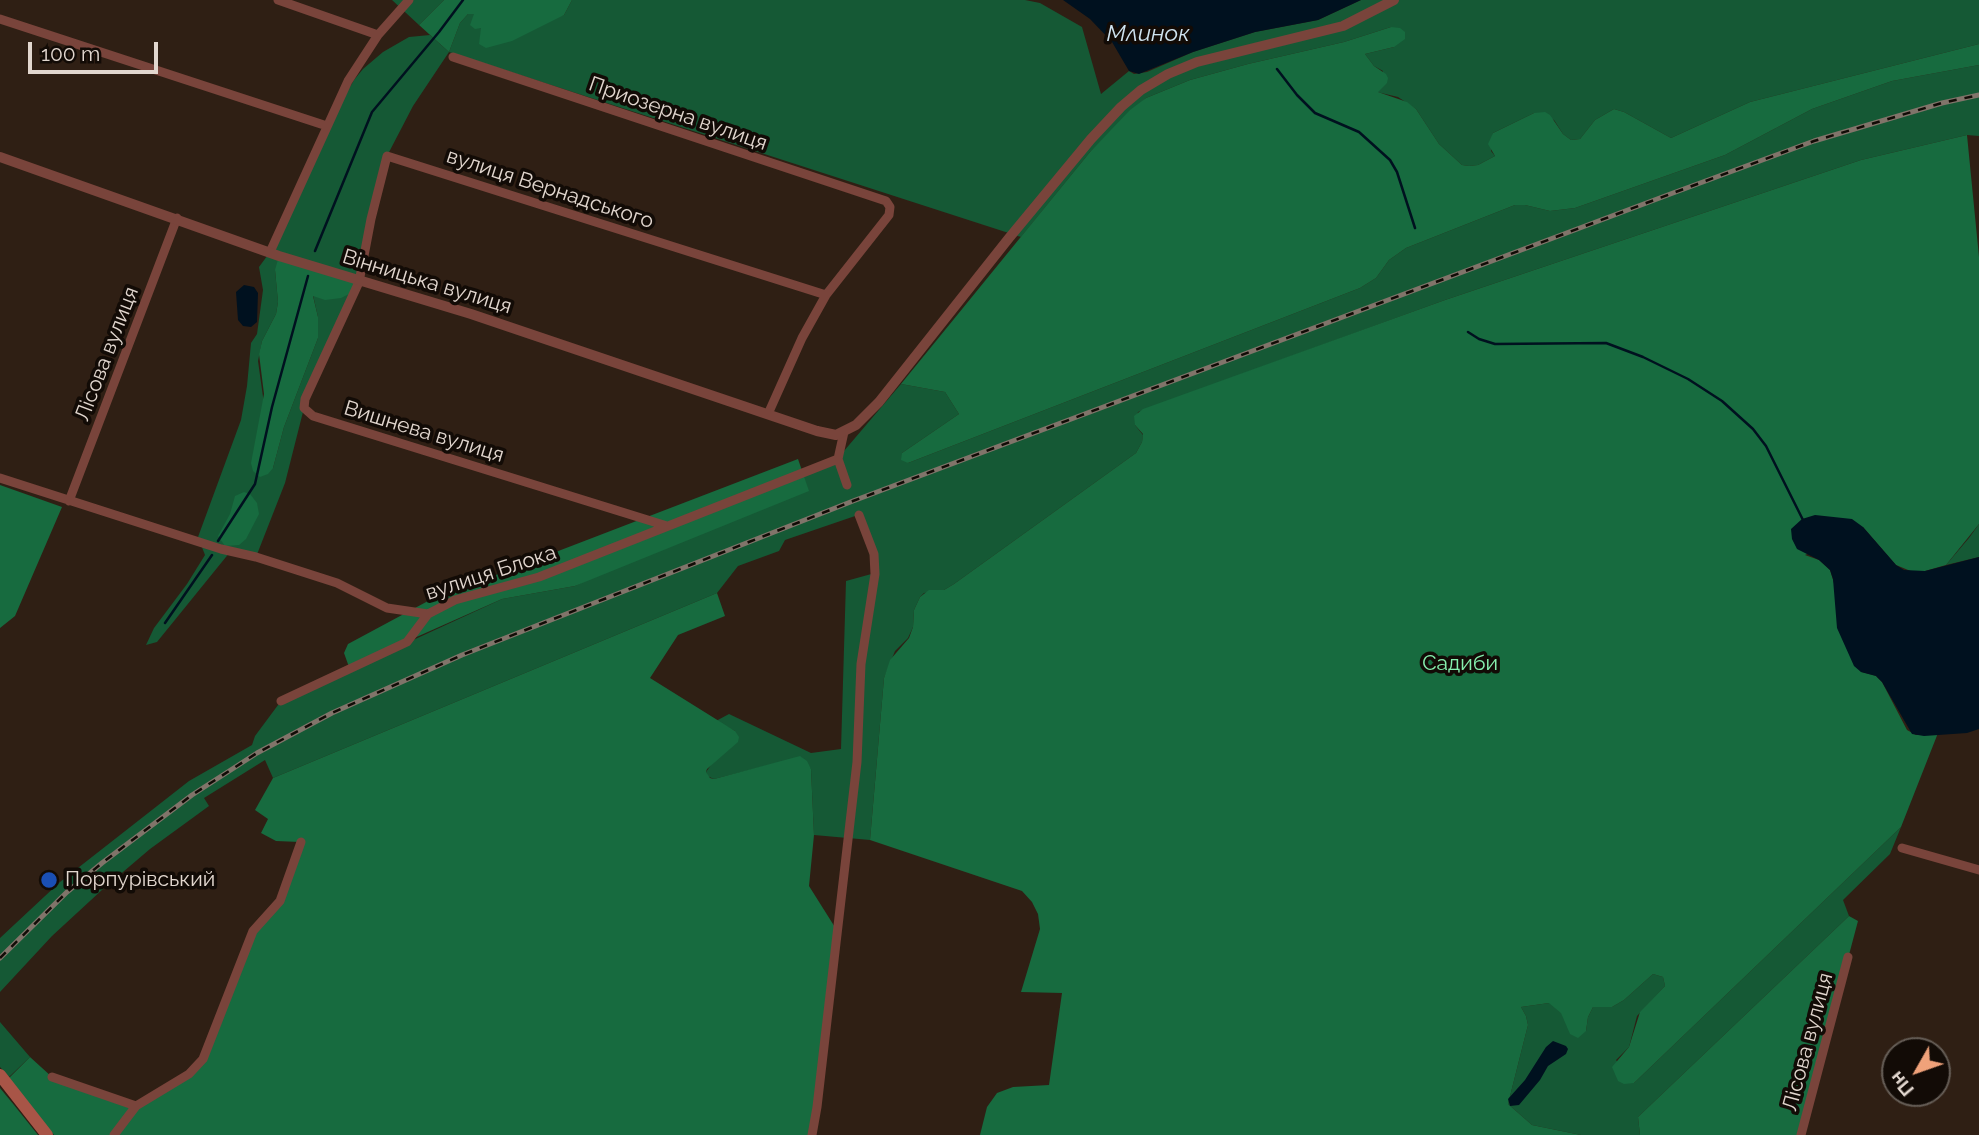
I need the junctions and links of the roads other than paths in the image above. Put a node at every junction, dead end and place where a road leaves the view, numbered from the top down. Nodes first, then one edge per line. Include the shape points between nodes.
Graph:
1 (278, 0) edge
2 (409, 0) edge
3 (1394, 0) edge
4 (0, 19) edge
5 (377, 34) junction
6 (453, 57) dead end
7 (327, 126) junction
8 (0, 157) edge
9 (177, 218) junction
10 (270, 252) junction
11 (359, 282) junction
12 (826, 295) junction
13 (768, 414) junction
14 (844, 432) junction
15 (838, 458) junction
16 (0, 478) edge
17 (848, 485) dead end
18 (69, 501) junction
19 (859, 515) dead end
20 (667, 526) junction
21 (428, 614) junction
22 (281, 701) dead end
23 (301, 842) dead end
24 (1902, 848) dead end
25 (1979, 870) edge
26 (1848, 957) dead end
27 (0, 1075) edge
28 (51, 1077) dead end
29 (136, 1105) junction
30 (47, 1135) edge
31 (114, 1135) edge
32 (812, 1135) edge
33 (1801, 1135) edge

1 - 5 street
2 - 5 street
3 - 14 street via 1333,30 1183,68 1131,98 1017,228 879,402
4 - 7 street
5 - 7 street
6 - 12 street, Приозерна вулиця via 886,201 889,215
7 - 10 street
8 - 9 street, Вінницька вулиця
9 - 10 street, Вінницька вулиця
9 - 18 street, Лісова вулиця
10 - 11 street, Вінницька вулиця
11 - 12 street, вулиця Вернадського via 387,156
11 - 13 street, Вінницька вулиця via 471,314
11 - 20 street, Вишнева вулиця via 305,399 304,408 313,416
12 - 13 street
13 - 14 street, Вінницька вулиця via 830,435
14 - 15 street
15 - 17 street
15 - 20 street, вулиця Блока
16 - 18 street, вулиця Блока
18 - 21 street, вулиця Блока via 337,583 387,608
19 - 32 street via 874,554 875,574 860,664 857,762
20 - 21 street, вулиця Блока via 539,577 454,600
21 - 22 street via 407,642
23 - 29 street via 279,901 253,931 203,1059 189,1074
24 - 25 street
26 - 33 street, Лісова вулиця
27 - 30 main road
28 - 29 street
29 - 31 street

